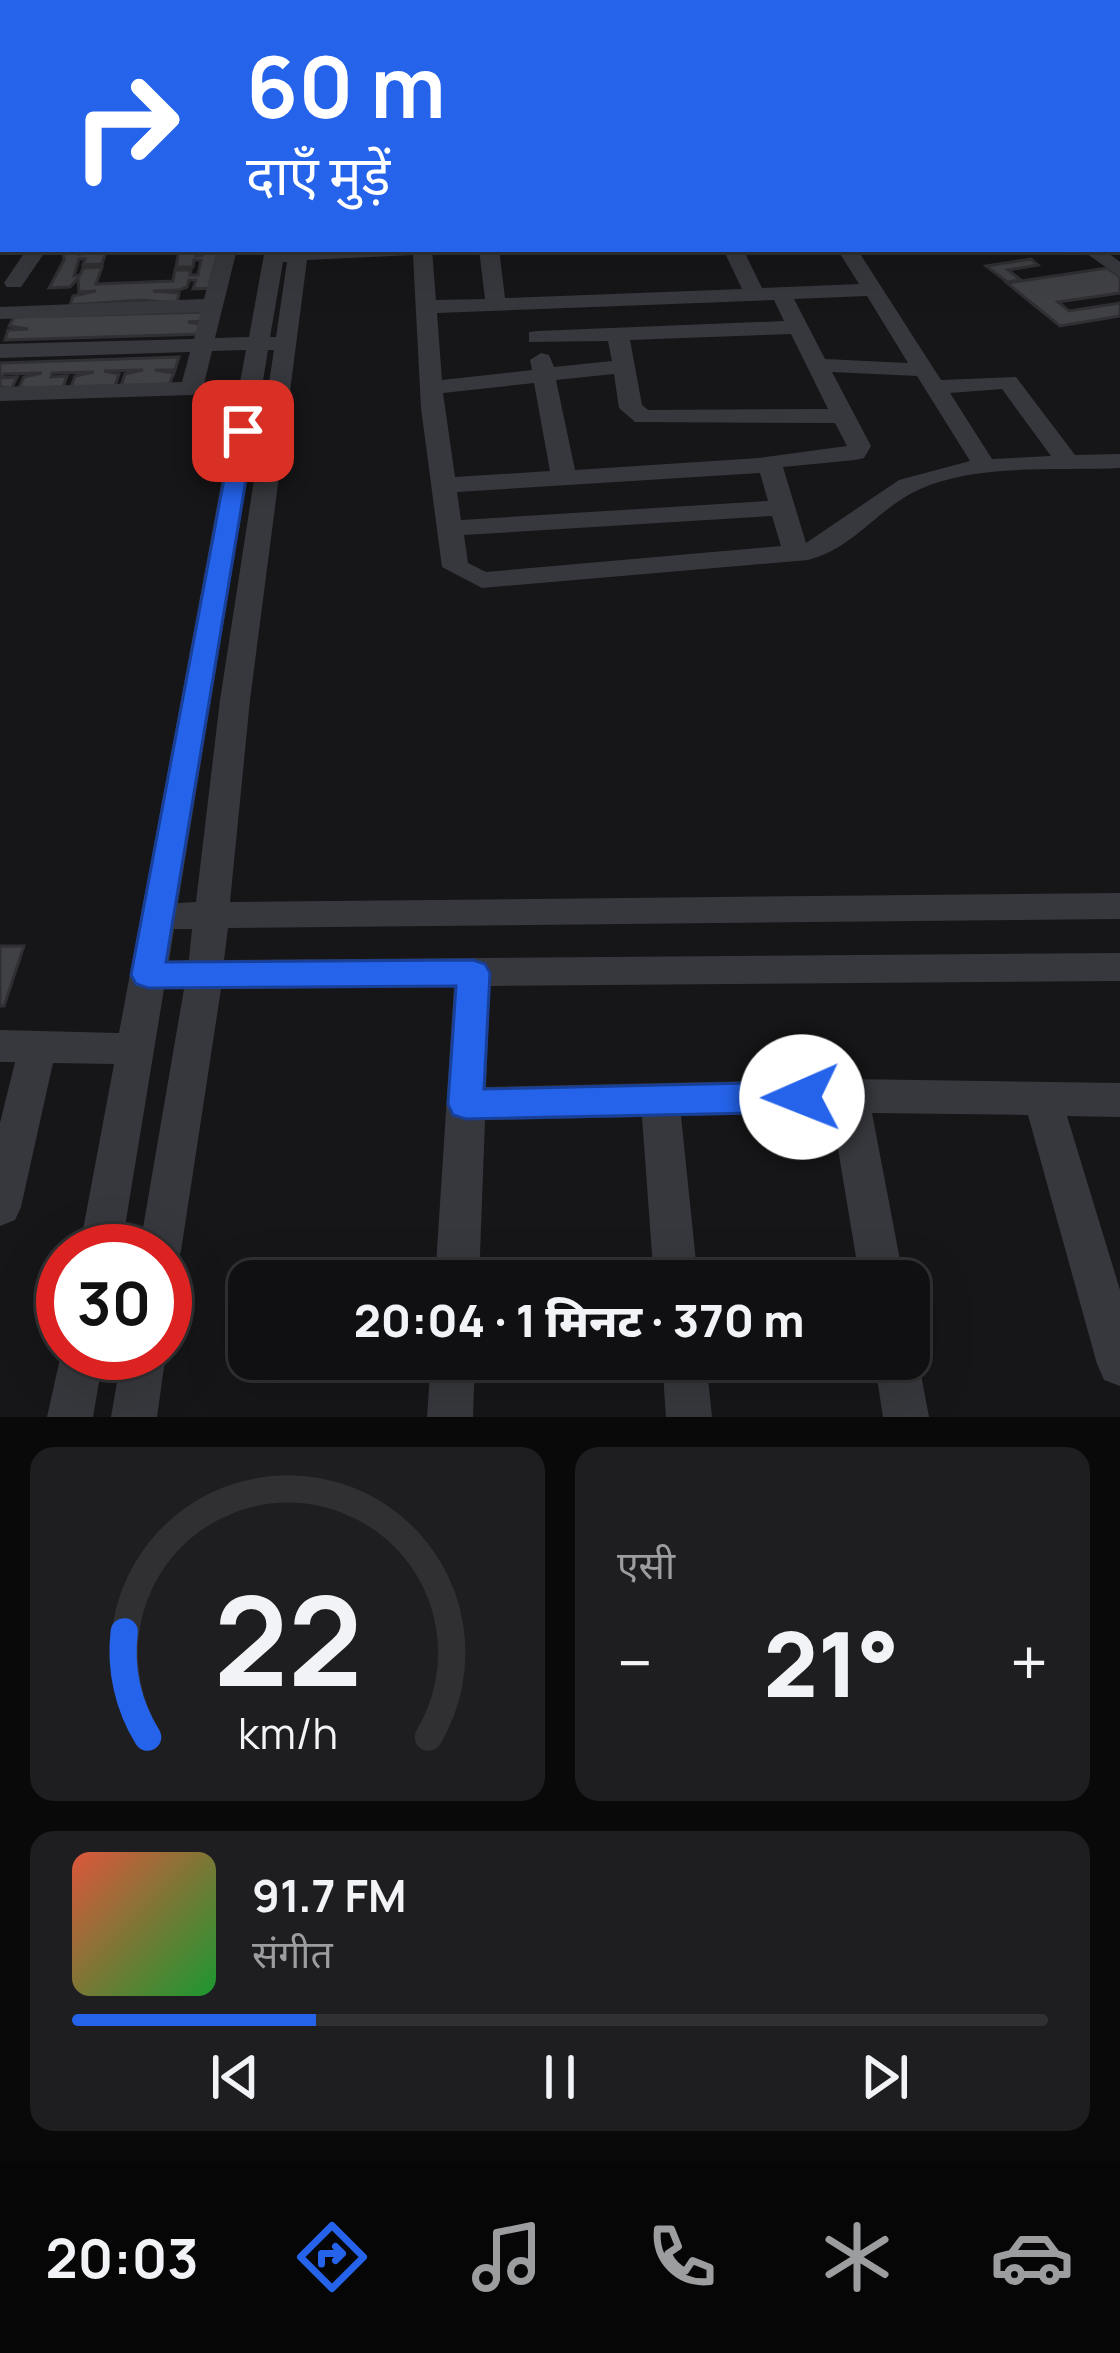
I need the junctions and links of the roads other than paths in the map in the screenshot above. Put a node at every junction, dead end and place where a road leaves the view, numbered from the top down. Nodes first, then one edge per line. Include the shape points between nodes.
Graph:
1 (35, 252) edge
2 (226, 252) edge
3 (286, 252) edge
4 (418, 252) edge
5 (489, 252) edge
6 (735, 252) edge
7 (849, 252) edge
8 (1094, 252) edge
9 (1120, 271) edge
10 (14, 283) dead end
11 (873, 290) junction
12 (781, 294) junction
13 (755, 295) junction
14 (532, 303) junction
15 (496, 304) junction
16 (212, 305) junction
17 (425, 307) junction
18 (0, 313) edge
19 (796, 327) junction
20 (618, 334) junction
21 (537, 337) junction
22 (272, 343) junction
23 (203, 345) junction
24 (0, 351) edge
25 (816, 364) junction
26 (623, 366) junction
27 (544, 377) junction
28 (930, 378) junction
29 (431, 388) junction
30 (0, 394) edge
31 (843, 416) junction
32 (704, 443) junction
33 (1120, 461) edge
34 (1069, 464) junction
35 (768, 465) junction
36 (987, 469) junction
37 (564, 478) junction
38 (443, 485) junction
39 (781, 508) junction
40 (450, 528) junction
41 (796, 554) junction
42 (1120, 906) edge
43 (212, 915) junction
44 (158, 916) junction
45 (1120, 967) edge
46 (473, 973) junction
47 (206, 974) junction
48 (148, 975) junction
49 (19, 1046) edge
50 (135, 1048) junction
51 (849, 1096) junction
52 (660, 1100) junction
53 (1042, 1100) junction
54 (1120, 1100) edge
55 (466, 1104) junction
56 (0, 1207) edge
57 (105, 1224) edge
58 (164, 1224) edge
59 (458, 1260) edge
60 (674, 1260) edge
61 (878, 1260) edge
62 (1120, 1364) edge
63 (77, 1380) edge
64 (140, 1380) edge
65 (452, 1380) edge
66 (686, 1380) edge
67 (900, 1380) edge
68 (70, 1417) edge
69 (134, 1417) edge
70 (450, 1417) edge
71 (689, 1417) edge
72 (906, 1417) edge

1 - 10 street
2 - 16 street
3 - 22 street
4 - 17 street
5 - 15 street
6 - 13 street
7 - 11 street
8 - 9 street
11 - 12 street
11 - 28 street
12 - 13 street
12 - 19 street
13 - 14 street
14 - 15 street
14 - 21 street
15 - 17 street
16 - 18 street
16 - 23 street
17 - 29 street
19 - 20 street
19 - 25 street
20 - 21 street
20 - 26 street
21 - 27 street
22 - 23 street
22 - 43 street
22 - 44 street
23 - 24 street
23 - 30 street via 192,388
25 - 28 street
25 - 31 street
26 - 27 street
26 - 32 street via 635,413
27 - 29 street
27 - 37 street
28 - 34 street via 1008,382
28 - 36 street
29 - 38 street
31 - 32 street
31 - 35 street via 855,453
32 - 35 street
32 - 37 street
33 - 34 street
34 - 36 street
35 - 39 street
36 - 41 street via 904,487 838,541
37 - 38 street
38 - 40 street
39 - 40 street
39 - 41 street
40 - 41 street via 455,567 482,580
42 - 43 street
43 - 44 street
43 - 47 street
44 - 48 street
45 - 46 street
46 - 47 street
46 - 55 street
47 - 48 street
47 - 58 street
48 - 50 street
49 - 50 street
49 - 56 street
50 - 57 street
51 - 52 street
51 - 53 street
51 - 61 street
52 - 55 street
52 - 60 street
53 - 54 street
53 - 62 street
55 - 59 street
63 - 68 street
64 - 69 street
65 - 70 street
66 - 71 street
67 - 72 street

